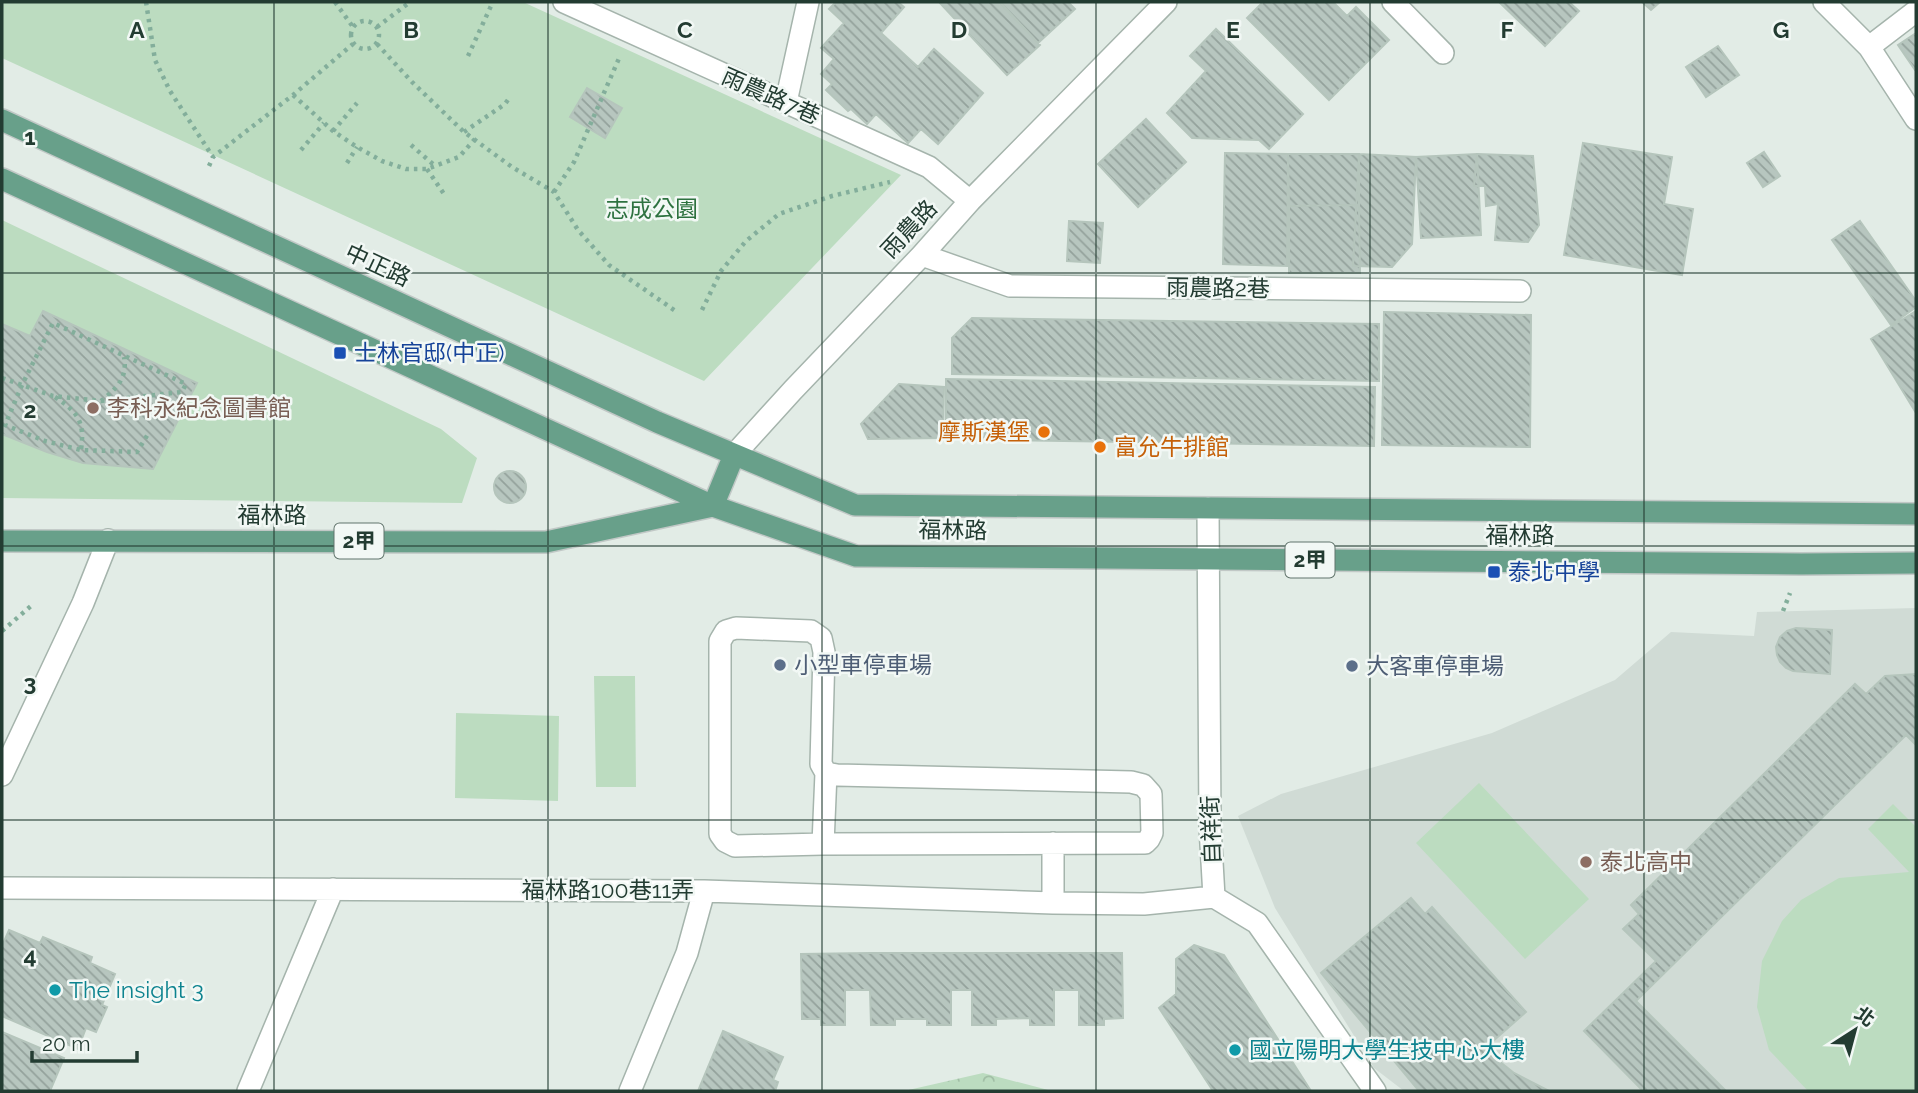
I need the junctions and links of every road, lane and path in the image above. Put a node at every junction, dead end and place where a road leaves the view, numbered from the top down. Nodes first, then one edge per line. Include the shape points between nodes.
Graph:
1 (335, 2) edge
2 (410, 2) edge
3 (564, 2) edge
4 (808, 2) edge
5 (1166, 2) edge
6 (1393, 2) edge
7 (1824, 2) edge
8 (146, 3) edge
9 (491, 6) dead end
10 (1916, 12) edge
11 (353, 27) junction
12 (377, 27) junction
13 (353, 44) junction
14 (376, 44) junction
15 (1869, 47) junction
16 (1443, 53) dead end
17 (620, 55) dead end
18 (468, 56) dead end
19 (293, 95) junction
20 (510, 97) dead end
21 (786, 102) junction
22 (357, 103) dead end
23 (1916, 119) edge
24 (2, 120) edge
25 (324, 123) junction
26 (333, 131) junction
27 (464, 132) junction
28 (475, 139) junction
29 (411, 145) dead end
30 (357, 147) junction
31 (301, 150) dead end
32 (213, 156) junction
33 (347, 163) dead end
34 (209, 166) dead end
35 (435, 166) junction
36 (427, 169) junction
37 (2, 179) edge
38 (893, 181) dead end
39 (554, 192) junction
40 (444, 194) dead end
41 (970, 201) junction
42 (922, 255) junction
43 (1520, 291) dead end
44 (702, 310) dead end
45 (677, 312) dead end
46 (124, 356) junction
47 (2, 378) edge
48 (22, 385) junction
49 (53, 397) junction
50 (101, 401) junction
51 (148, 434) dead end
52 (81, 450) junction
53 (734, 456) junction
54 (713, 506) junction
55 (1208, 508) junction
56 (1916, 514) edge
57 (108, 540) junction
58 (2, 541) edge
59 (1208, 559) junction
60 (1916, 563) edge
61 (31, 606) dead end
62 (2, 631) edge
63 (826, 773) junction
64 (2, 775) edge
65 (1053, 843) junction
66 (823, 844) junction
67 (2, 888) edge
68 (332, 889) junction
69 (704, 891) junction
70 (1214, 897) junction
71 (1054, 904) junction
72 (248, 1091) edge
73 (630, 1091) edge
74 (1375, 1091) edge

1 - 11 path
2 - 12 path
3 - 21 street, 雨農路7巷
4 - 21 street
5 - 41 street, 雨農路
6 - 16 street
7 - 15 street
8 - 32 path via 155,60 170,92
9 - 18 path
10 - 15 street
11 - 12 path via 369,22
11 - 13 path
12 - 14 path
13 - 14 path via 360,49
13 - 19 path
14 - 27 path
15 - 23 street
17 - 39 path via 574,162
19 - 25 path
19 - 32 path
20 - 27 path
21 - 41 street, 雨農路7巷 via 929,167
22 - 26 path
24 - 53 main road, 中正路
25 - 26 path
25 - 31 path
26 - 30 path
27 - 28 path
28 - 35 path via 459,157
28 - 39 path
29 - 35 path
30 - 33 path
30 - 36 path via 406,169
32 - 34 path
35 - 36 path
36 - 40 path
37 - 54 main road
38 - 44 path via 779,214 746,241 721,271
39 - 45 path via 578,230 609,265
41 - 42 street, 雨農路
42 - 43 street, 雨農路2巷 via 1010,286
42 - 53 street, 雨農路
46 - 48 path via 53,323
46 - 50 path via 122,380
46 - 50 path via 186,384 182,392
47 - 48 path
48 - 49 path
48 - 52 path via 5,425
49 - 50 path
49 - 52 path via 79,417
51 - 52 path via 137,452
53 - 54 main road, 雨農路
53 - 55 main road, 福林路 / 2甲 via 855,505
54 - 57 main road, 福林路 / 2甲 via 546,542
54 - 59 main road, 福林路 / 2甲 via 856,556
55 - 56 main road, 福林路 / 2甲
55 - 59 street, 自祥街
57 - 58 main road, 福林路 / 2甲
57 - 64 street
59 - 60 main road, 福林路 / 2甲
59 - 70 street, 自祥街
61 - 62 path
63 - 65 street via 1131,782 1143,785 1151,794 1152,833 1145,843
63 - 66 street
63 - 66 street via 821,764 821,638 811,631 726,631 720,641 720,834 735,846
65 - 66 street
65 - 71 street
67 - 68 street, 福林路100巷11弄
68 - 69 street, 福林路100巷11弄
68 - 72 street
69 - 71 street, 福林路100巷11弄
69 - 73 street via 687,953
70 - 71 street, 福林路100巷11弄 via 1144,904
70 - 74 street, 自祥街 via 1257,923

